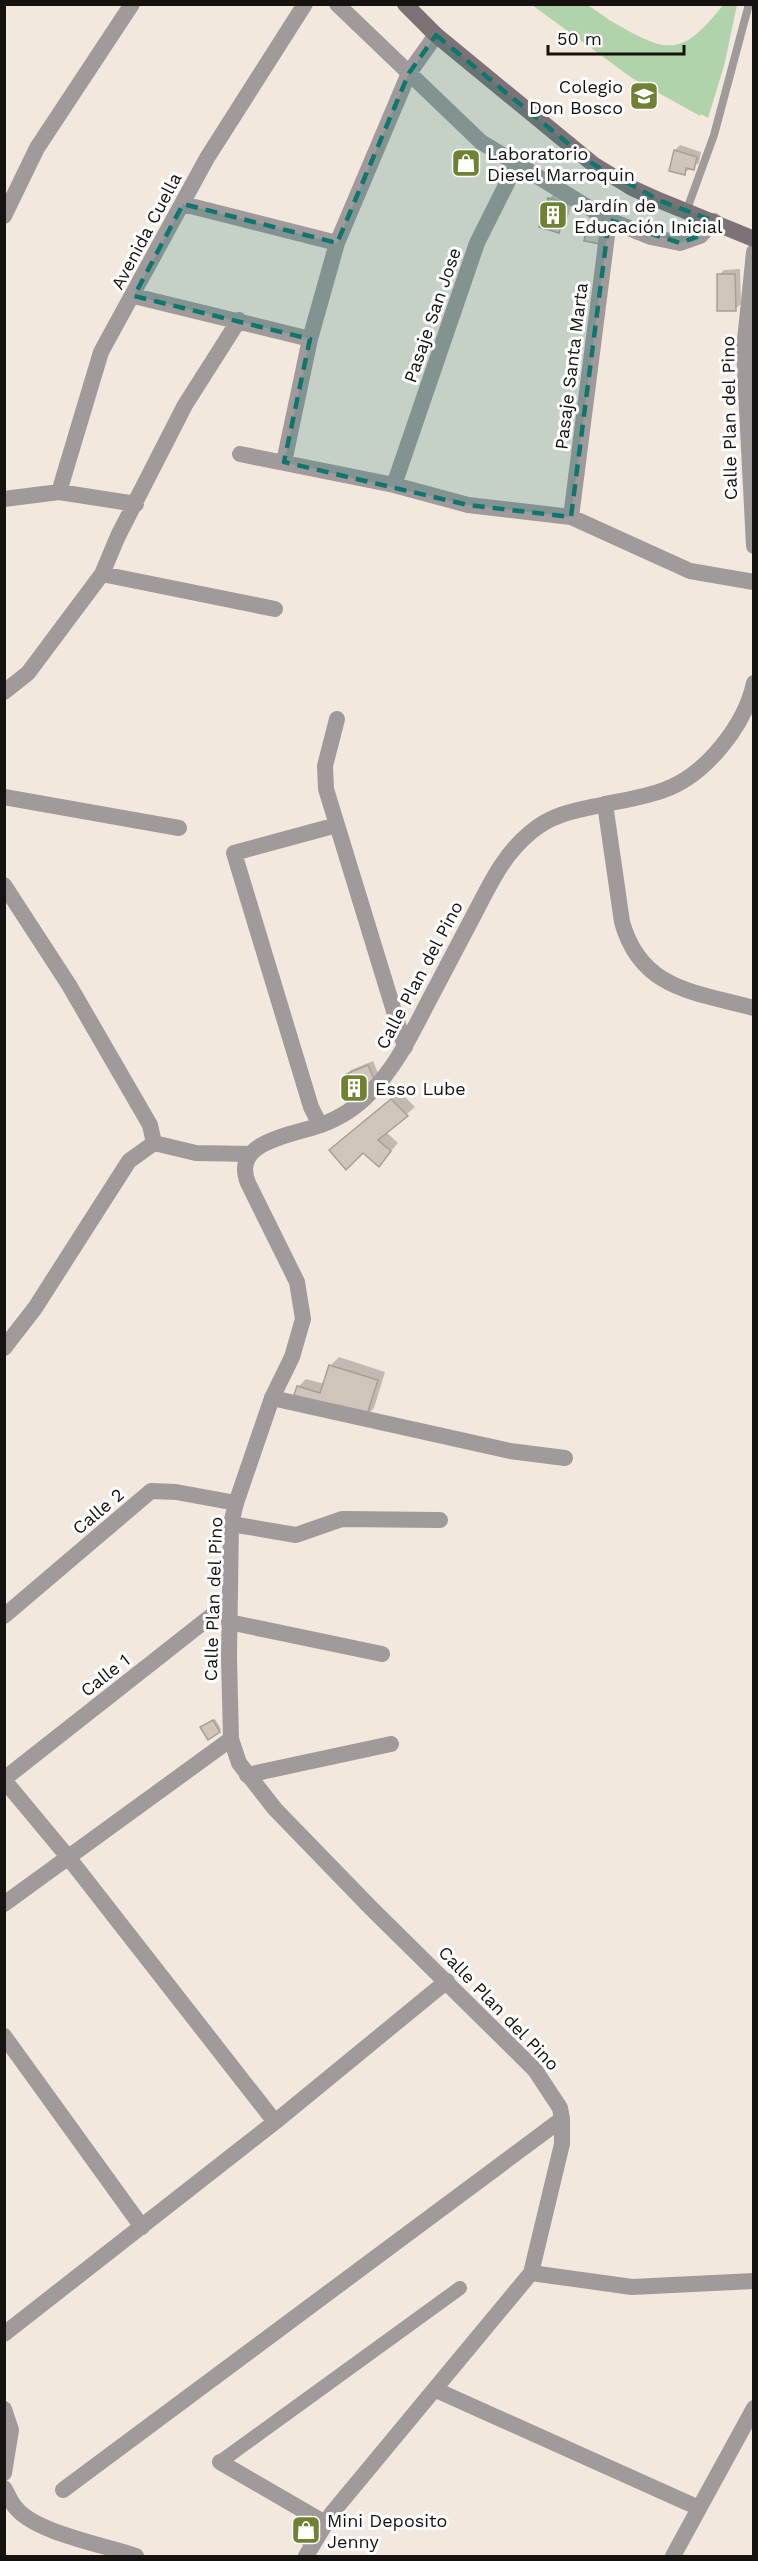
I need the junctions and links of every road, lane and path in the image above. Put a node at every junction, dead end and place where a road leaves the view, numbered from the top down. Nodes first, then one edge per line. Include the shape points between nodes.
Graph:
1 (132, 4) edge
2 (305, 4) edge
3 (337, 4) edge
4 (405, 4) edge
5 (749, 4) edge
6 (436, 35) junction
7 (409, 73) junction
8 (517, 163) junction
9 (183, 204) junction
10 (686, 212) junction
11 (4, 216) edge
12 (609, 220) junction
13 (714, 221) junction
14 (753, 239) edge
15 (336, 243) junction
16 (753, 252) edge
17 (134, 296) junction
18 (239, 320) junction
19 (310, 339) junction
20 (240, 454) dead end
21 (284, 462) junction
22 (394, 484) junction
23 (59, 492) junction
24 (4, 499) edge
25 (136, 504) junction
26 (571, 517) junction
27 (753, 546) edge
28 (102, 574) junction
29 (753, 582) edge
30 (275, 609) dead end
31 (753, 682) edge
32 (4, 692) edge
33 (337, 719) dead end
34 (4, 797) edge
35 (605, 804) junction
36 (337, 825) junction
37 (179, 828) dead end
38 (4, 885) edge
39 (753, 1008) edge
40 (405, 1047) junction
41 (320, 1125) junction
42 (154, 1143) junction
43 (250, 1154) junction
44 (4, 1348) edge
45 (272, 1398) junction
46 (565, 1458) dead end
47 (236, 1503) junction
48 (440, 1520) dead end
49 (231, 1524) junction
50 (229, 1602) junction
51 (4, 1616) edge
52 (229, 1622) junction
53 (382, 1654) dead end
54 (231, 1739) junction
55 (391, 1744) dead end
56 (248, 1775) junction
57 (4, 1779) edge
58 (68, 1857) junction
59 (4, 1904) edge
60 (447, 1981) junction
61 (4, 2036) edge
62 (562, 2119) junction
63 (275, 2121) junction
64 (142, 2227) junction
65 (531, 2273) junction
66 (753, 2281) edge
67 (460, 2288) dead end
68 (4, 2334) edge
69 (436, 2390) junction
70 (753, 2408) edge
71 (4, 2409) edge
72 (220, 2463) joint
73 (4, 2473) edge
74 (4, 2488) edge
75 (63, 2490) dead end
76 (699, 2508) junction
77 (325, 2523) junction
78 (136, 2556) edge
79 (306, 2556) edge
80 (673, 2556) edge

1 - 11 street via 37,148
2 - 9 street, Avenida Cuella via 207,158
3 - 7 street
4 - 6 main road
5 - 10 lane via 714,135
6 - 7 street
6 - 10 main road via 593,164 632,188
7 - 8 street via 482,142
7 - 15 street
8 - 12 street
8 - 22 street, Pasaje San Jose via 477,243
9 - 15 street
9 - 17 street, Avenida Cuella
10 - 13 main road
12 - 13 street via 651,237 680,243 700,236
12 - 26 street, Pasaje Santa Marta
13 - 14 main road
15 - 19 street
16 - 27 street, Calle Plan del Pino via 744,350
17 - 18 street
17 - 23 street, Avenida Cuella via 101,352
18 - 19 street
18 - 25 street via 185,405
19 - 21 street
20 - 21 street
21 - 22 street
22 - 26 street via 468,505
23 - 24 street
23 - 25 street
25 - 28 street
26 - 29 street via 690,571
28 - 30 street
28 - 32 street via 28,673
31 - 35 street, Calle Plan del Pino via 731,735 700,768 665,790
33 - 36 street via 325,766 326,789
34 - 37 street
35 - 39 street via 622,922 637,954 652,974 673,986
35 - 40 street, Calle Plan del Pino via 551,818 511,849
36 - 40 street
36 - 41 street via 234,853 310,1107
38 - 42 street via 69,985 150,1125
40 - 41 street, Calle Plan del Pino via 386,1076 361,1102
41 - 43 street, Calle Plan del Pino via 262,1144
42 - 43 street via 196,1153
42 - 44 street via 129,1161 35,1308
43 - 45 street, Calle Plan del Pino via 244,1173 302,1299 298,1341
45 - 46 street via 510,1452
45 - 47 street, Calle Plan del Pino
47 - 49 street, Calle Plan del Pino
47 - 51 street, Calle 2 via 151,1491
48 - 49 street via 342,1519 296,1535
49 - 50 street, Calle Plan del Pino
50 - 52 street, Calle Plan del Pino
50 - 57 street, Calle 1
52 - 53 street
52 - 54 street, Calle Plan del Pino
54 - 56 street, Calle Plan del Pino via 239,1764
54 - 58 street
55 - 56 street
56 - 60 street, Calle Plan del Pino via 275,1809
57 - 58 street
58 - 59 street
58 - 63 street
60 - 62 street, Calle Plan del Pino via 535,2070 555,2098
60 - 63 street
61 - 64 street
62 - 65 street, Calle Plan del Pino via 561,2155
62 - 75 street
63 - 64 street
64 - 68 street
65 - 66 street via 632,2287
65 - 69 street, Calle Plan del Pino
67 - 72 street
69 - 76 street
69 - 77 street, Calle Plan del Pino
70 - 76 street
71 - 73 street via 11,2430
72 - 77 street
74 - 78 street via 16,2508 34,2521
76 - 80 street
77 - 79 street, Calle Plan del Pino

